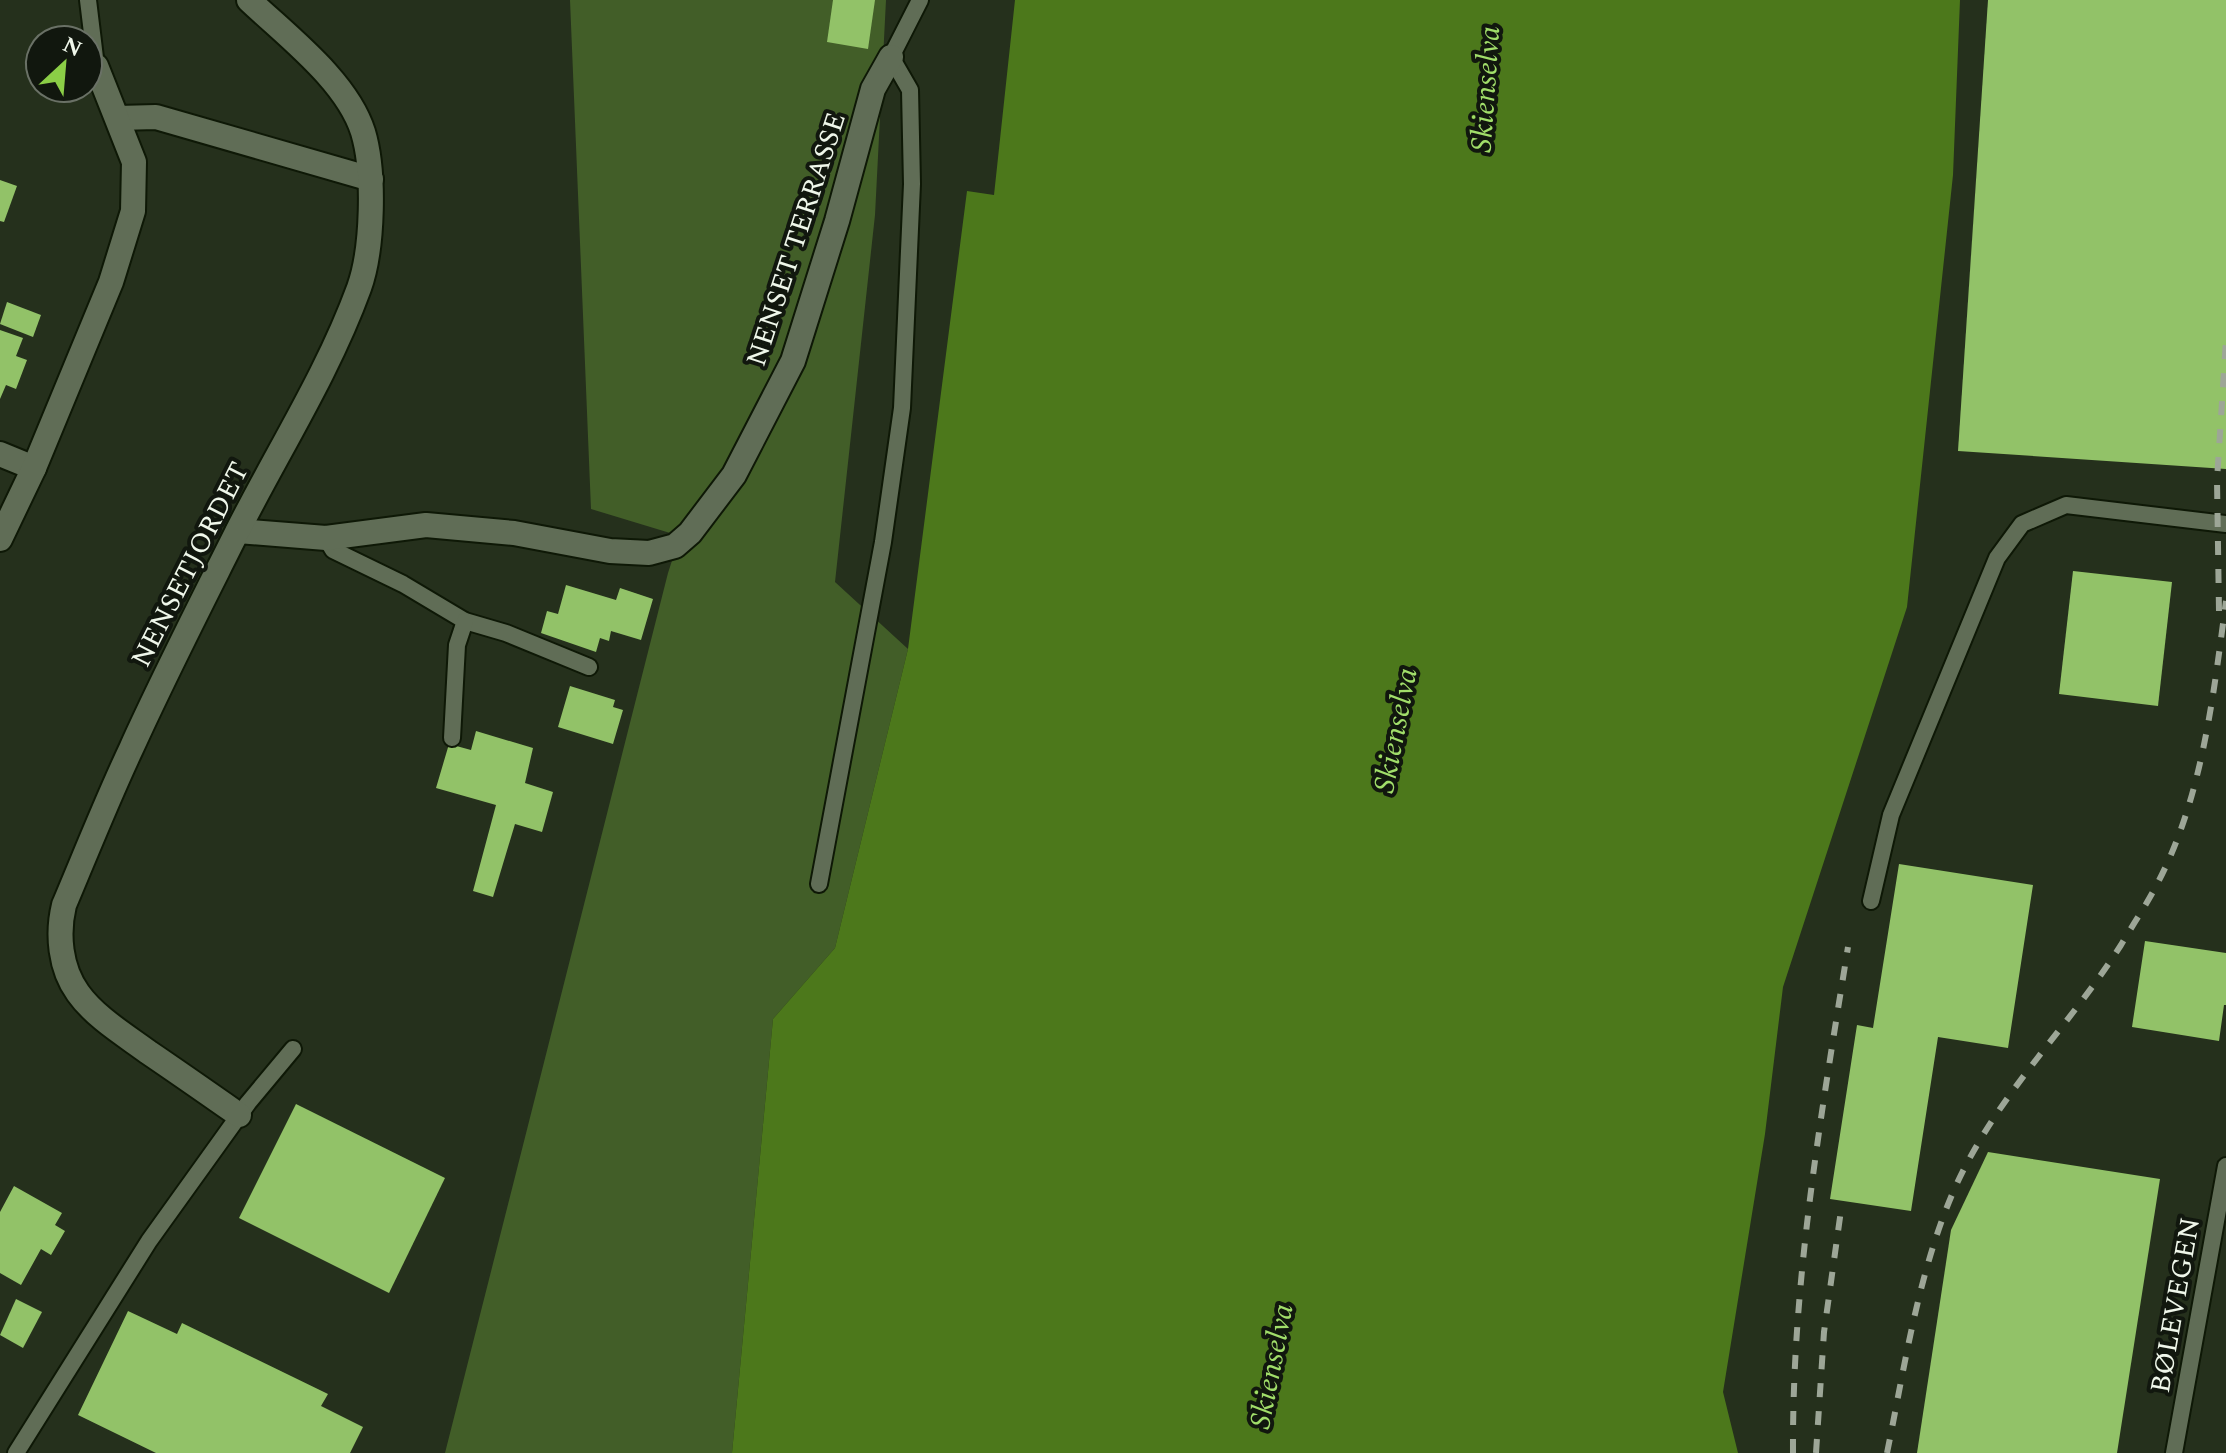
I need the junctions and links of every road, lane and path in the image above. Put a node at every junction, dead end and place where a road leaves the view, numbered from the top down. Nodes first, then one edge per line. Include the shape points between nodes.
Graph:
1 (88, 0) edge
2 (249, 0) edge
3 (920, 0) edge
4 (91, 24) edge
5 (891, 57) junction
6 (104, 85) edge
7 (118, 118) junction
8 (371, 179) junction
9 (0, 454) edge
10 (34, 468) junction
11 (2226, 524) edge
12 (238, 531) junction
13 (326, 538) junction
14 (0, 539) edge
15 (465, 621) junction
16 (589, 667) dead end
17 (452, 738) dead end
18 (819, 884) dead end
19 (1871, 901) dead end
20 (293, 1049) dead end
21 (239, 1115) junction
22 (2226, 1166) edge
23 (16, 1453) edge
24 (2174, 1453) edge

1 - 4 lane
2 - 8 street, NENSETJORDET via 316,63 345,99 363,131
3 - 5 lane
5 - 13 street, NENSET TERRASSE via 873,89 793,361 734,475 675,546 649,553 610,551 514,533 426,525
5 - 18 lane via 910,90 912,184 902,408 883,542
6 - 7 street
7 - 8 street via 156,117
7 - 10 street via 134,162 133,211 111,282
8 - 12 street, NENSETJORDET via 360,285 324,367
9 - 10 street
10 - 14 street
11 - 19 lane via 2066,505 2022,524 1997,558 1891,815
12 - 13 street, NENSET TERRASSE
12 - 21 street, NENSETJORDET via 131,748 59,924 66,968 78,993 113,1027
13 - 15 lane via 333,550
15 - 16 lane
15 - 17 lane via 457,645
20 - 21 lane
21 - 23 lane via 149,1241
22 - 24 lane, BØLEVEGEN

